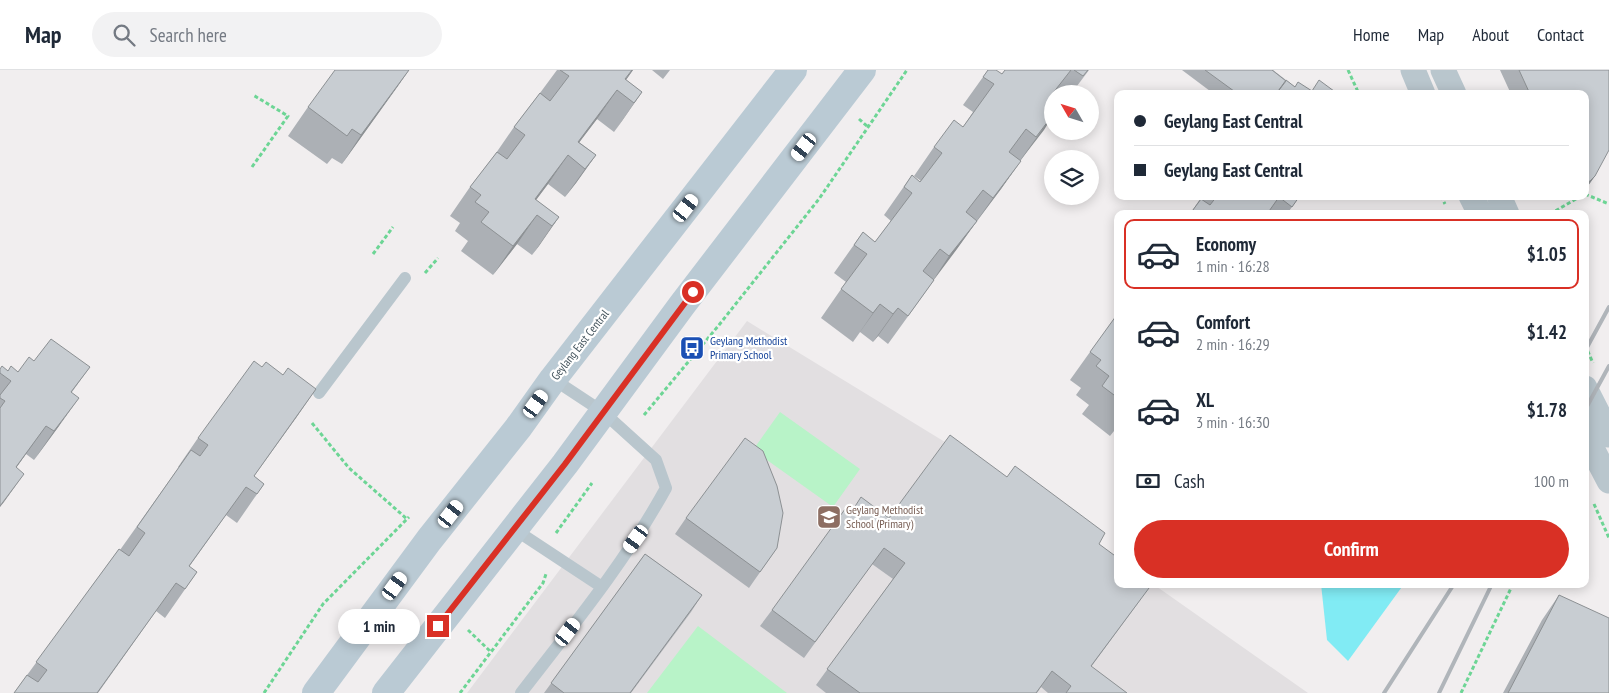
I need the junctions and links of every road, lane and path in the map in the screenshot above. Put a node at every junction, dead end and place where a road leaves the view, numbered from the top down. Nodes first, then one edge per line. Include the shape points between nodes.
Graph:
1 (793, 70) edge
2 (862, 70) edge
3 (907, 70) edge
4 (1348, 70) edge
5 (1413, 70) edge
6 (1443, 70) edge
7 (1357, 90) edge
8 (1421, 90) edge
9 (1452, 90) edge
10 (253, 95) dead end
11 (252, 167) dead end
12 (1589, 196) edge
13 (1574, 200) edge
14 (1609, 204) edge
15 (1557, 210) edge
16 (393, 228) dead end
17 (373, 254) dead end
18 (438, 258) dead end
19 (405, 278) dead end
20 (420, 278) dead end
21 (553, 379) junction
22 (319, 393) dead end
23 (1589, 396) edge
24 (603, 412) junction
25 (644, 415) dead end
26 (312, 423) edge
27 (1609, 435) edge
28 (1589, 444) edge
29 (1609, 481) edge
30 (592, 483) dead end
31 (1592, 498) dead end
32 (514, 528) junction
33 (1609, 538) edge
34 (546, 550) junction
35 (602, 587) junction
36 (1511, 588) edge
37 (264, 693) edge
38 (316, 693) edge
39 (386, 693) edge
40 (460, 693) edge
41 (521, 693) edge
42 (1461, 693) edge

1 - 21 main road, Geylang East Central
2 - 24 main road
3 - 25 path via 819,198
4 - 7 path
5 - 8 street
6 - 9 street
10 - 11 path via 288,116
12 - 14 path
13 - 15 path
16 - 17 path
18 - 20 path
19 - 22 lane
21 - 24 lane
21 - 38 main road, Geylang East Central
23 - 27 street
24 - 32 main road
24 - 35 lane via 656,460 666,488 645,526
26 - 37 path via 349,468 407,519 323,604
28 - 29 street
30 - 34 path
31 - 33 path
32 - 34 lane
32 - 39 main road
34 - 35 lane
34 - 40 path via 548,570 543,583
35 - 41 lane
36 - 42 path

